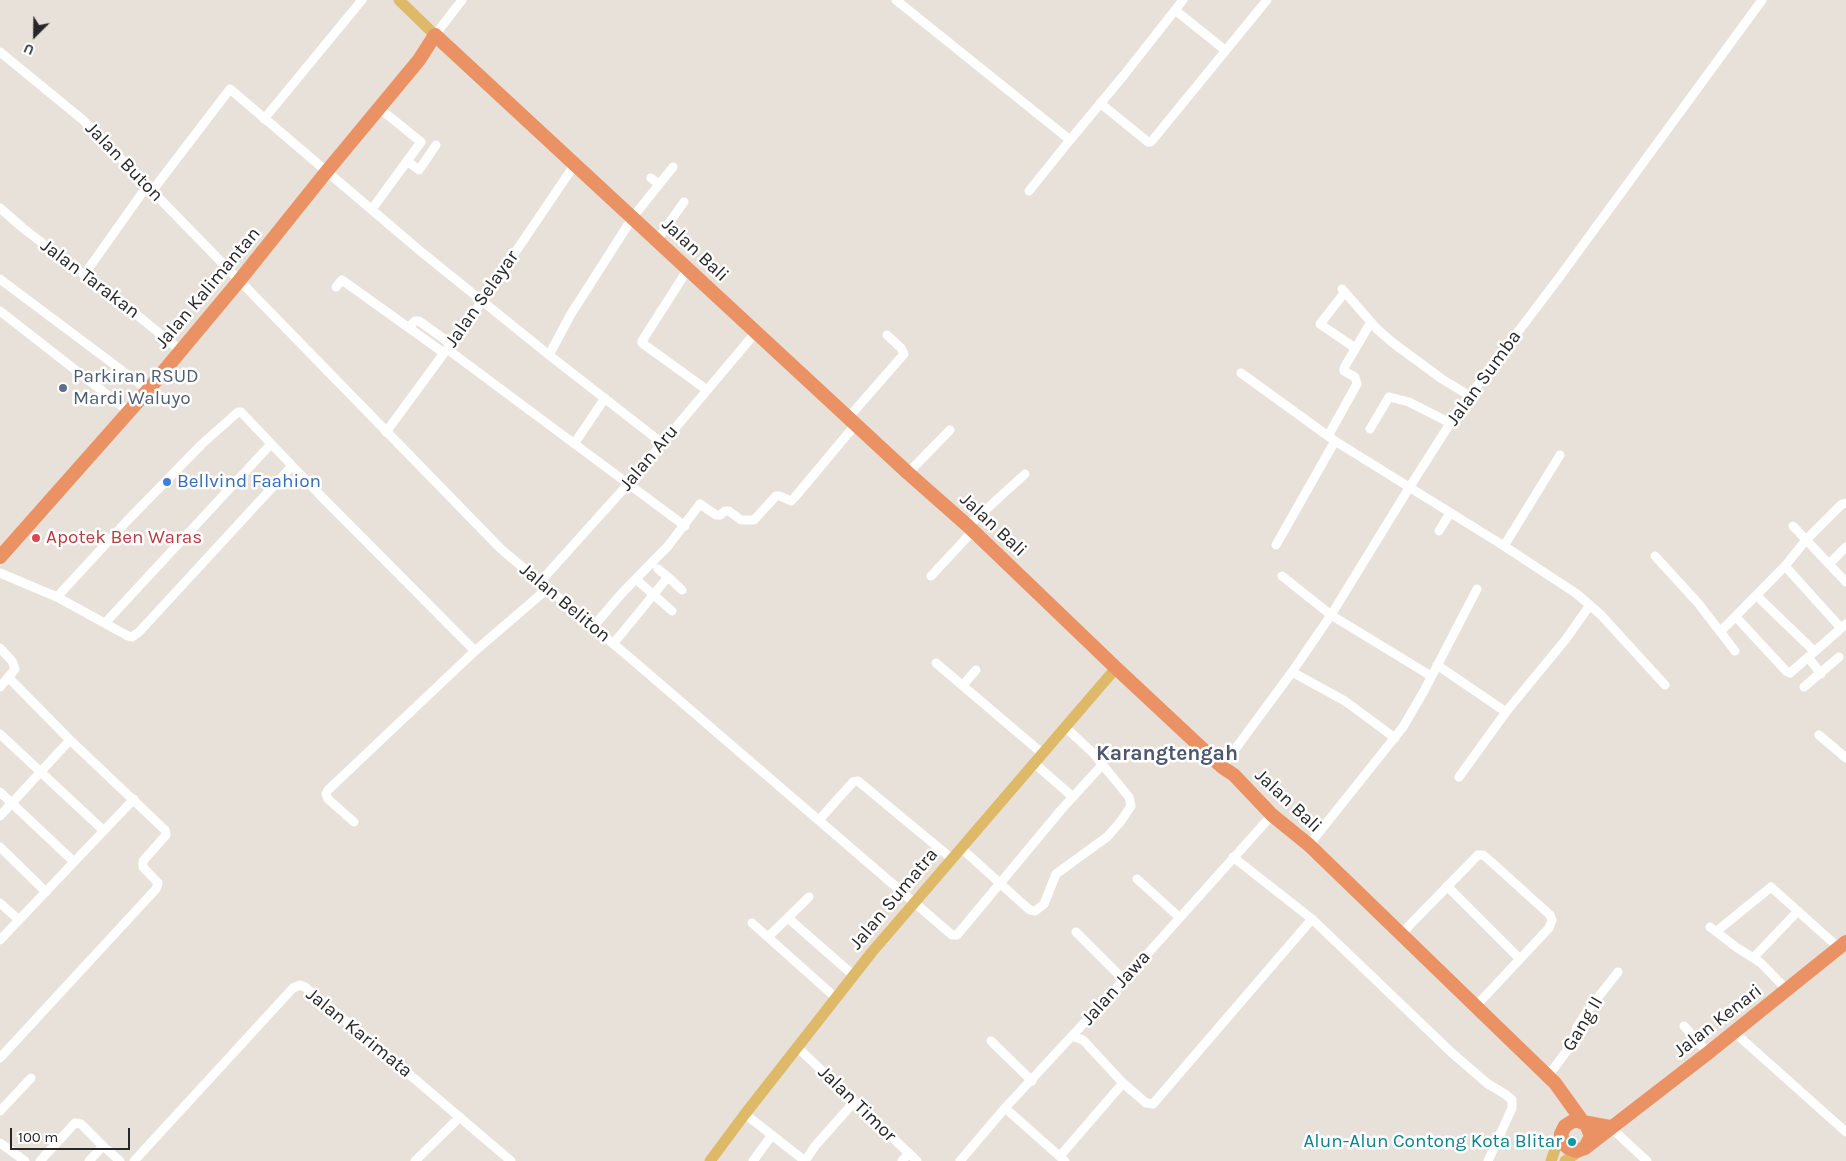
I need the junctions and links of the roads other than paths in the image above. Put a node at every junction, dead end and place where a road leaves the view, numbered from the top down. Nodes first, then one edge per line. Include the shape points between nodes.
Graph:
1 (362, 0) edge
2 (399, 0) edge
3 (462, 0) edge
4 (896, 0) edge
5 (1183, 0) edge
6 (1267, 0) edge
7 (1762, 0) edge
8 (1175, 10) junction
9 (435, 35) junction
10 (1225, 50) junction
11 (0, 52) edge
12 (1100, 103) junction
13 (379, 108) junction
14 (264, 119) junction
15 (1070, 140) junction
16 (436, 145) dead end
17 (407, 161) junction
18 (575, 164) junction
19 (673, 167) dead end
20 (327, 170) junction
21 (651, 178) dead end
22 (659, 184) junction
23 (149, 188) junction
24 (1029, 191) dead end
25 (684, 202) dead end
26 (0, 208) edge
27 (372, 209) junction
28 (633, 217) junction
29 (657, 240) junction
30 (688, 269) junction
31 (84, 274) junction
32 (239, 281) junction
33 (2, 284) edge
34 (336, 287) dead end
35 (483, 300) junction
36 (0, 311) edge
37 (1371, 322) junction
38 (411, 325) dead end
39 (756, 332) junction
40 (887, 336) dead end
41 (1355, 348) junction
42 (447, 349) junction
43 (180, 350) junction
44 (549, 355) junction
45 (1240, 373) dead end
46 (148, 390) junction
47 (707, 390) junction
48 (1470, 396) junction
49 (605, 398) junction
50 (128, 411) junction
51 (852, 421) junction
52 (1450, 423) junction
53 (1370, 429) dead end
54 (950, 430) dead end
55 (386, 432) junction
56 (1332, 438) junction
57 (662, 443) junction
58 (271, 444) junction
59 (574, 444) junction
60 (1560, 456) dead end
61 (292, 466) junction
62 (908, 473) junction
63 (1025, 474) dead end
64 (629, 483) junction
65 (1409, 488) junction
66 (1846, 503) edge
67 (1450, 513) junction
68 (685, 526) junction
69 (1793, 526) dead end
70 (970, 528) junction
71 (1439, 531) dead end
72 (1806, 540) junction
73 (1276, 545) dead end
74 (1504, 546) junction
75 (1846, 547) edge
76 (1655, 556) dead end
77 (0, 557) edge
78 (1829, 564) junction
79 (1785, 566) junction
80 (658, 569) dead end
81 (0, 573) edge
82 (931, 576) dead end
83 (1282, 576) dead end
84 (668, 577) junction
85 (638, 581) dead end
86 (540, 582) junction
87 (1846, 582) edge
88 (547, 589) junction
89 (1477, 589) dead end
90 (682, 590) dead end
91 (654, 595) junction
92 (1757, 596) junction
93 (57, 597) junction
94 (1590, 605) junction
95 (672, 611) dead end
96 (1331, 615) junction
97 (1736, 617) junction
98 (105, 623) junction
99 (1845, 626) edge
100 (593, 627) junction
101 (1720, 632) junction
102 (613, 644) junction
103 (0, 648) edge
104 (475, 651) junction
105 (1735, 652) dead end
106 (1811, 654) junction
107 (1839, 657) dead end
108 (936, 663) dead end
109 (1437, 665) junction
110 (1116, 668) junction
111 (976, 670) dead end
112 (1292, 672) junction
113 (1821, 674) junction
114 (1431, 676) junction
115 (9, 678) junction
116 (963, 685) junction
117 (1665, 685) dead end
118 (0, 687) edge
119 (1804, 688) dead end
120 (1506, 712) junction
121 (1065, 727) junction
122 (0, 734) edge
123 (1819, 735) dead end
124 (1395, 738) junction
125 (70, 740) junction
126 (1043, 754) junction
127 (1846, 758) edge
128 (1035, 764) junction
129 (1102, 765) junction
130 (1229, 771) junction
131 (41, 772) junction
132 (1459, 777) dead end
133 (0, 792) edge
134 (1073, 797) junction
135 (134, 799) junction
136 (12, 803) junction
137 (1272, 815) junction
138 (0, 816) edge
139 (819, 820) junction
140 (354, 822) dead end
141 (103, 830) junction
142 (1309, 845) junction
143 (0, 847) edge
144 (961, 848) junction
145 (1233, 857) junction
146 (951, 858) junction
147 (74, 862) junction
148 (1137, 879) dead end
149 (1000, 884) junction
150 (1447, 886) junction
151 (46, 892) junction
152 (809, 898) dead end
153 (914, 902) junction
154 (0, 903) edge
155 (1798, 911) junction
156 (1179, 917) junction
157 (788, 918) junction
158 (1312, 919) junction
159 (19, 920) junction
160 (752, 923) dead end
161 (1076, 932) dead end
162 (1400, 935) junction
163 (768, 936) junction
164 (0, 940) edge
165 (1844, 944) edge
166 (1754, 957) junction
167 (1520, 959) junction
168 (1618, 972) dead end
169 (853, 975) junction
170 (1124, 980) junction
171 (1787, 990) junction
172 (835, 997) junction
173 (1476, 1006) junction
174 (1684, 1026) dead end
175 (1734, 1032) junction
176 (1072, 1036) junction
177 (991, 1041) dead end
178 (797, 1047) junction
179 (1708, 1053) junction
180 (0, 1058) edge
181 (30, 1078) dead end
182 (1551, 1080) junction
183 (1032, 1081) junction
184 (1123, 1082) junction
185 (854, 1102) junction
186 (1006, 1108) junction
187 (0, 1111) edge
188 (745, 1114) junction
189 (460, 1117) junction
190 (1582, 1122) junction
191 (1610, 1127) junction
192 (1562, 1130) junction
193 (1846, 1132) edge
194 (772, 1134) junction
195 (0, 1143) edge
196 (103, 1146) junction
197 (1585, 1148) junction
198 (909, 1153) junction
199 (1062, 1159) edge
200 (25, 1161) edge
201 (40, 1161) edge
202 (89, 1161) edge
203 (120, 1161) edge
204 (134, 1161) edge
205 (415, 1161) edge
206 (511, 1161) edge
207 (710, 1161) edge
208 (753, 1161) edge
209 (805, 1161) edge
210 (902, 1161) edge
211 (917, 1161) edge
212 (960, 1161) edge
213 (1488, 1161) edge
214 (1551, 1161) edge
215 (1565, 1161) edge
216 (1648, 1161) edge

1 - 14 street
2 - 9 main road, Jalan Bali
3 - 9 street
4 - 15 street
5 - 8 street
6 - 10 street
7 - 48 street, Jalan Sumba
8 - 10 street
8 - 12 street
9 - 13 highway, Jalan Kalimantan via 419,60
9 - 18 highway, Jalan Bali
10 - 12 street via 1151,142
11 - 23 street, Jalan Buton via 83,120
12 - 15 street
13 - 17 street via 421,142
13 - 20 highway, Jalan Kalimantan
14 - 20 street
14 - 23 street via 229,89
15 - 24 street
16 - 17 street via 419,170
17 - 27 street
18 - 28 highway, Jalan Bali
18 - 35 street, Jalan Selayar
19 - 22 street
20 - 27 street
20 - 32 highway, Jalan Kalimantan
21 - 22 street
22 - 28 street
23 - 31 street
23 - 32 street, Jalan Buton
25 - 29 street
26 - 31 street, Jalan Tarakan
27 - 35 street
28 - 29 highway, Jalan Bali
28 - 44 street
29 - 30 highway, Jalan Bali
30 - 39 highway, Jalan Bali
30 - 47 street via 642,343
31 - 43 street, Jalan Tarakan
32 - 43 highway, Jalan Kalimantan
32 - 55 street, Jalan Beliton
33 - 46 street
34 - 42 street via 342,280
35 - 42 street, Jalan Selayar
35 - 44 street
36 - 50 street
37 - 41 street
37 - 41 street via 1344,290 1320,324
37 - 48 street via 1393,343
38 - 42 street via 419,321
39 - 47 street, Jalan Aru
39 - 51 highway, Jalan Bali
40 - 51 street via 904,354
41 - 56 street via 1344,372 1355,377 1357,384
42 - 55 street, Jalan Selayar
42 - 59 street
43 - 46 highway, Jalan Kalimantan
44 - 49 street
45 - 56 street
46 - 50 highway, Jalan Kalimantan
47 - 57 street, Jalan Aru
48 - 52 street, Jalan Sumba
49 - 57 street
49 - 59 street
50 - 77 highway, Jalan Kalimantan
51 - 62 highway, Jalan Bali
51 - 68 street via 791,501 776,496 754,520 741,520 729,511 716,516 700,504
52 - 53 street via 1409,402 1389,397
52 - 65 street, Jalan Sumba
54 - 62 street
55 - 86 street, Jalan Beliton via 501,549
56 - 65 street
56 - 73 street
57 - 64 street, Jalan Aru
58 - 61 street
58 - 93 street via 241,412 235,412
58 - 98 street
59 - 64 street
60 - 74 street
61 - 98 street via 139,632 128,636
61 - 104 street
62 - 70 highway, Jalan Bali
63 - 70 street
64 - 68 street
64 - 86 street, Jalan Aru
65 - 67 street
65 - 96 street, Jalan Sumba
66 - 72 street
67 - 71 street
67 - 74 street
68 - 100 street
69 - 72 street
70 - 82 street
70 - 110 highway, Jalan Bali
72 - 78 street
72 - 79 street
74 - 94 street
75 - 78 street
76 - 101 street
78 - 87 street
79 - 92 street
79 - 99 street
80 - 84 street
81 - 93 street
83 - 96 street
84 - 90 street
84 - 91 street
85 - 91 street
86 - 88 street, Jalan Beliton
88 - 100 street, Jalan Beliton
88 - 104 street
89 - 109 street
91 - 95 street
91 - 102 street
92 - 97 street
92 - 106 street
93 - 98 street
94 - 117 street
94 - 120 street
96 - 112 street, Jalan Sumba
96 - 114 street
97 - 101 street
97 - 106 street via 1788,672
99 - 106 street
100 - 102 street, Jalan Beliton
101 - 105 street
102 - 139 street, Jalan Beliton
103 - 115 street via 15,669
104 - 140 street via 328,790 328,800
106 - 113 street
107 - 113 street
108 - 116 street
109 - 114 street
109 - 120 street
110 - 121 main road, Jalan Sumatra
110 - 130 highway, Jalan Bali
111 - 116 street
112 - 124 street via 1345,701
112 - 130 street, Jalan Sumba
113 - 119 street
114 - 124 street
115 - 118 street
115 - 125 street
116 - 126 street
120 - 132 street
121 - 126 main road, Jalan Sumatra
121 - 129 street
122 - 131 street
123 - 127 street
124 - 142 street
125 - 131 street
125 - 135 street
126 - 128 main road, Jalan Sumatra
128 - 134 street
128 - 144 main road, Jalan Sumatra
129 - 134 street
129 - 149 street via 1131,802 1121,821 1107,837 1056,874 1044,904 1035,912
130 - 137 highway, Jalan Bali
131 - 136 street
131 - 141 street
133 - 136 street
134 - 149 street
135 - 141 street
135 - 180 street via 166,832 143,864 158,885
136 - 138 street
136 - 147 street
137 - 142 highway, Jalan Bali
137 - 145 street, Jalan Jawa
139 - 146 street via 853,782 858,781
139 - 153 street, Jalan Beliton
141 - 147 street
142 - 162 highway, Jalan Bali
143 - 151 street
144 - 146 main road, Jalan Sumatra
144 - 149 street
145 - 156 street, Jalan Jawa
145 - 158 street
146 - 153 main road, Jalan Sumatra
147 - 151 street
148 - 156 street
149 - 153 street, Jalan Beliton via 956,936 952,936
150 - 162 street
150 - 167 street
150 - 167 street via 1474,858 1483,855 1550,915 1549,928
151 - 159 street
152 - 157 street
153 - 169 main road, Jalan Sumatra
154 - 159 street
155 - 165 street
155 - 166 street
155 - 166 street via 1772,887 1713,929
156 - 170 street, Jalan Jawa
157 - 163 street
157 - 169 street
158 - 184 street via 1153,1104 1146,1104
158 - 213 street via 1452,1053 1512,1100 1512,1108
159 - 164 street
160 - 163 street
161 - 170 street
162 - 173 highway, Jalan Bali
163 - 172 street
165 - 171 highway, Jalan Kenari
166 - 171 street
167 - 173 street
168 - 182 street, Gang II via 1576,1027 1572,1044
169 - 172 main road, Jalan Sumatra
170 - 176 street, Jalan Jawa
171 - 175 highway, Jalan Kenari
172 - 178 main road, Jalan Sumatra
173 - 182 highway, Jalan Bali
174 - 179 street
175 - 179 highway, Jalan Kenari
175 - 193 street
176 - 183 street, Jalan Jawa
176 - 184 street via 1083,1040
177 - 183 street
178 - 185 street, Jalan Timor
178 - 188 main road, Jalan Sumatra
179 - 191 highway, Jalan Kenari
181 - 187 street
182 - 190 highway, Jalan Bali
182 - 192 highway via 1564,1110
183 - 186 street, Jalan Jawa
184 - 199 street
185 - 198 street, Jalan Timor
185 - 209 street
186 - 199 street
186 - 212 street, Jalan Jawa
188 - 194 street
188 - 207 main road, Jalan Sumatra
189 - 204 street, Jalan Karimata via 300,985 293,988
189 - 205 street
189 - 206 street, Jalan Karimata
190 - 191 highway
190 - 192 highway via 1573,1121
190 - 197 highway via 1591,1132
191 - 197 highway, Jalan Kenari
191 - 216 street
192 - 197 highway via 1562,1139 1567,1147
192 - 214 main road
194 - 208 street
194 - 209 street
195 - 200 street
196 - 201 street via 81,1124 75,1123
196 - 202 street
196 - 203 street
197 - 215 main road
198 - 210 street
198 - 211 street, Jalan Timor

